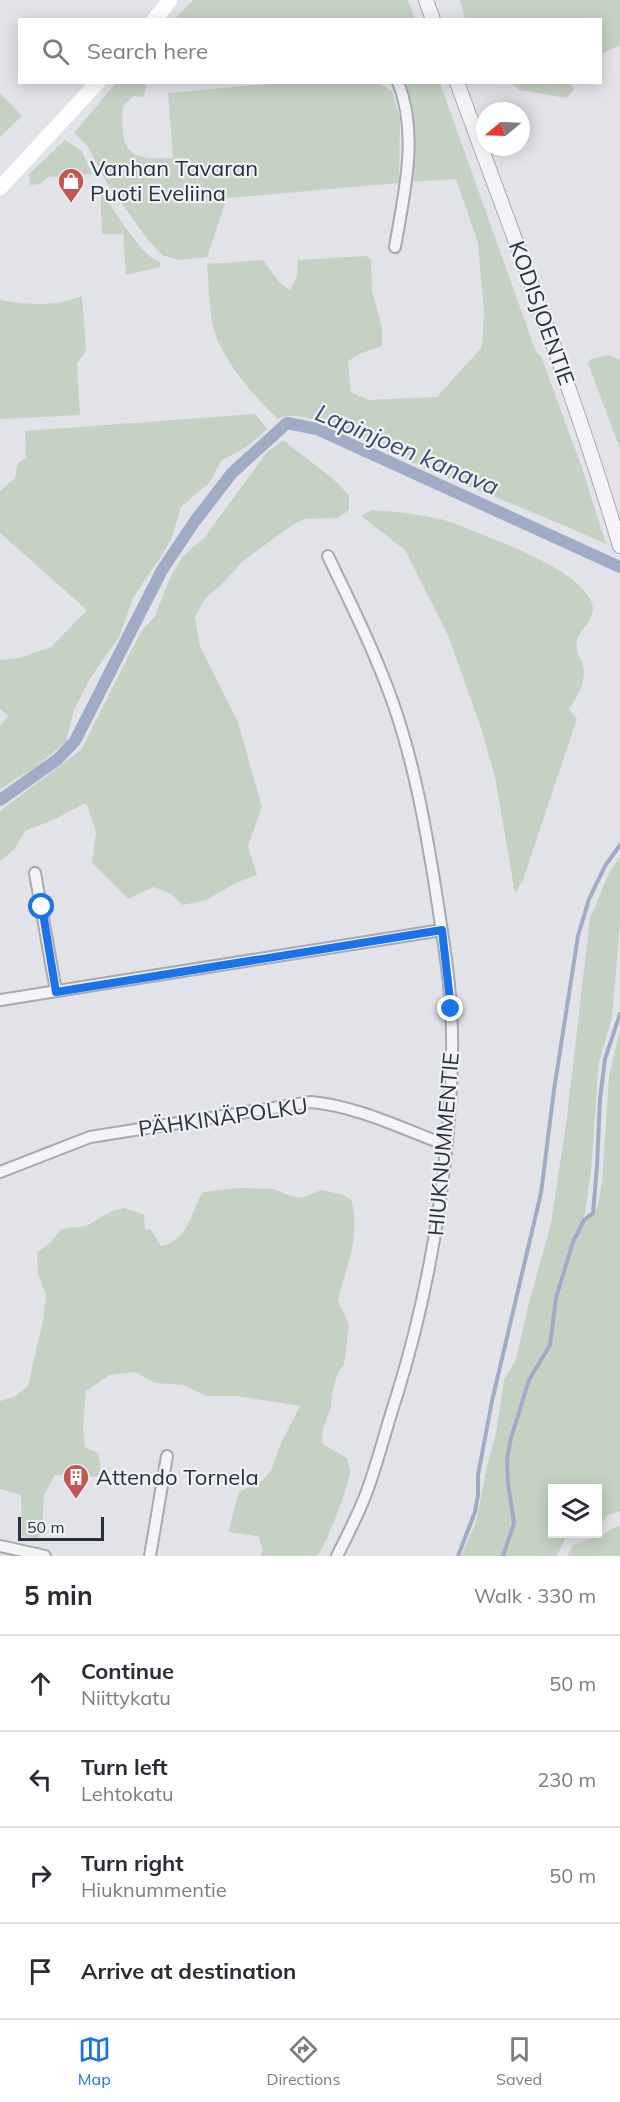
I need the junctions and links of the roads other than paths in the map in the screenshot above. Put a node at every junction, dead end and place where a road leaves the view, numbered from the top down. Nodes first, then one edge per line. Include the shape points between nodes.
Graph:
1 (426, 0) edge
2 (432, 18) edge
3 (96, 84) edge
4 (399, 84) edge
5 (458, 84) edge
6 (0, 188) edge
7 (395, 247) dead end
8 (620, 546) edge
9 (328, 556) dead end
10 (35, 873) dead end
11 (442, 930) junction
12 (56, 992) junction
13 (0, 1000) edge
14 (446, 1145) junction
15 (0, 1172) edge
16 (167, 1456) dead end
17 (0, 1546) edge
18 (45, 1556) edge
19 (150, 1556) edge
20 (337, 1556) edge

1 - 2 street
3 - 6 main road
4 - 7 street via 408,144
5 - 8 street, KODISJOENTIE via 593,454
9 - 11 street, HIUKNUMMENTIE via 393,704 426,824
10 - 12 street
11 - 12 street
11 - 14 street, HIUKNUMMENTIE via 452,1028
12 - 13 street
14 - 15 street, PÄHKINÄPOLKU via 357,1113 311,1102 90,1137
14 - 20 street, HIUKNUMMENTIE via 436,1229 416,1329 366,1494
16 - 19 street
17 - 18 street

